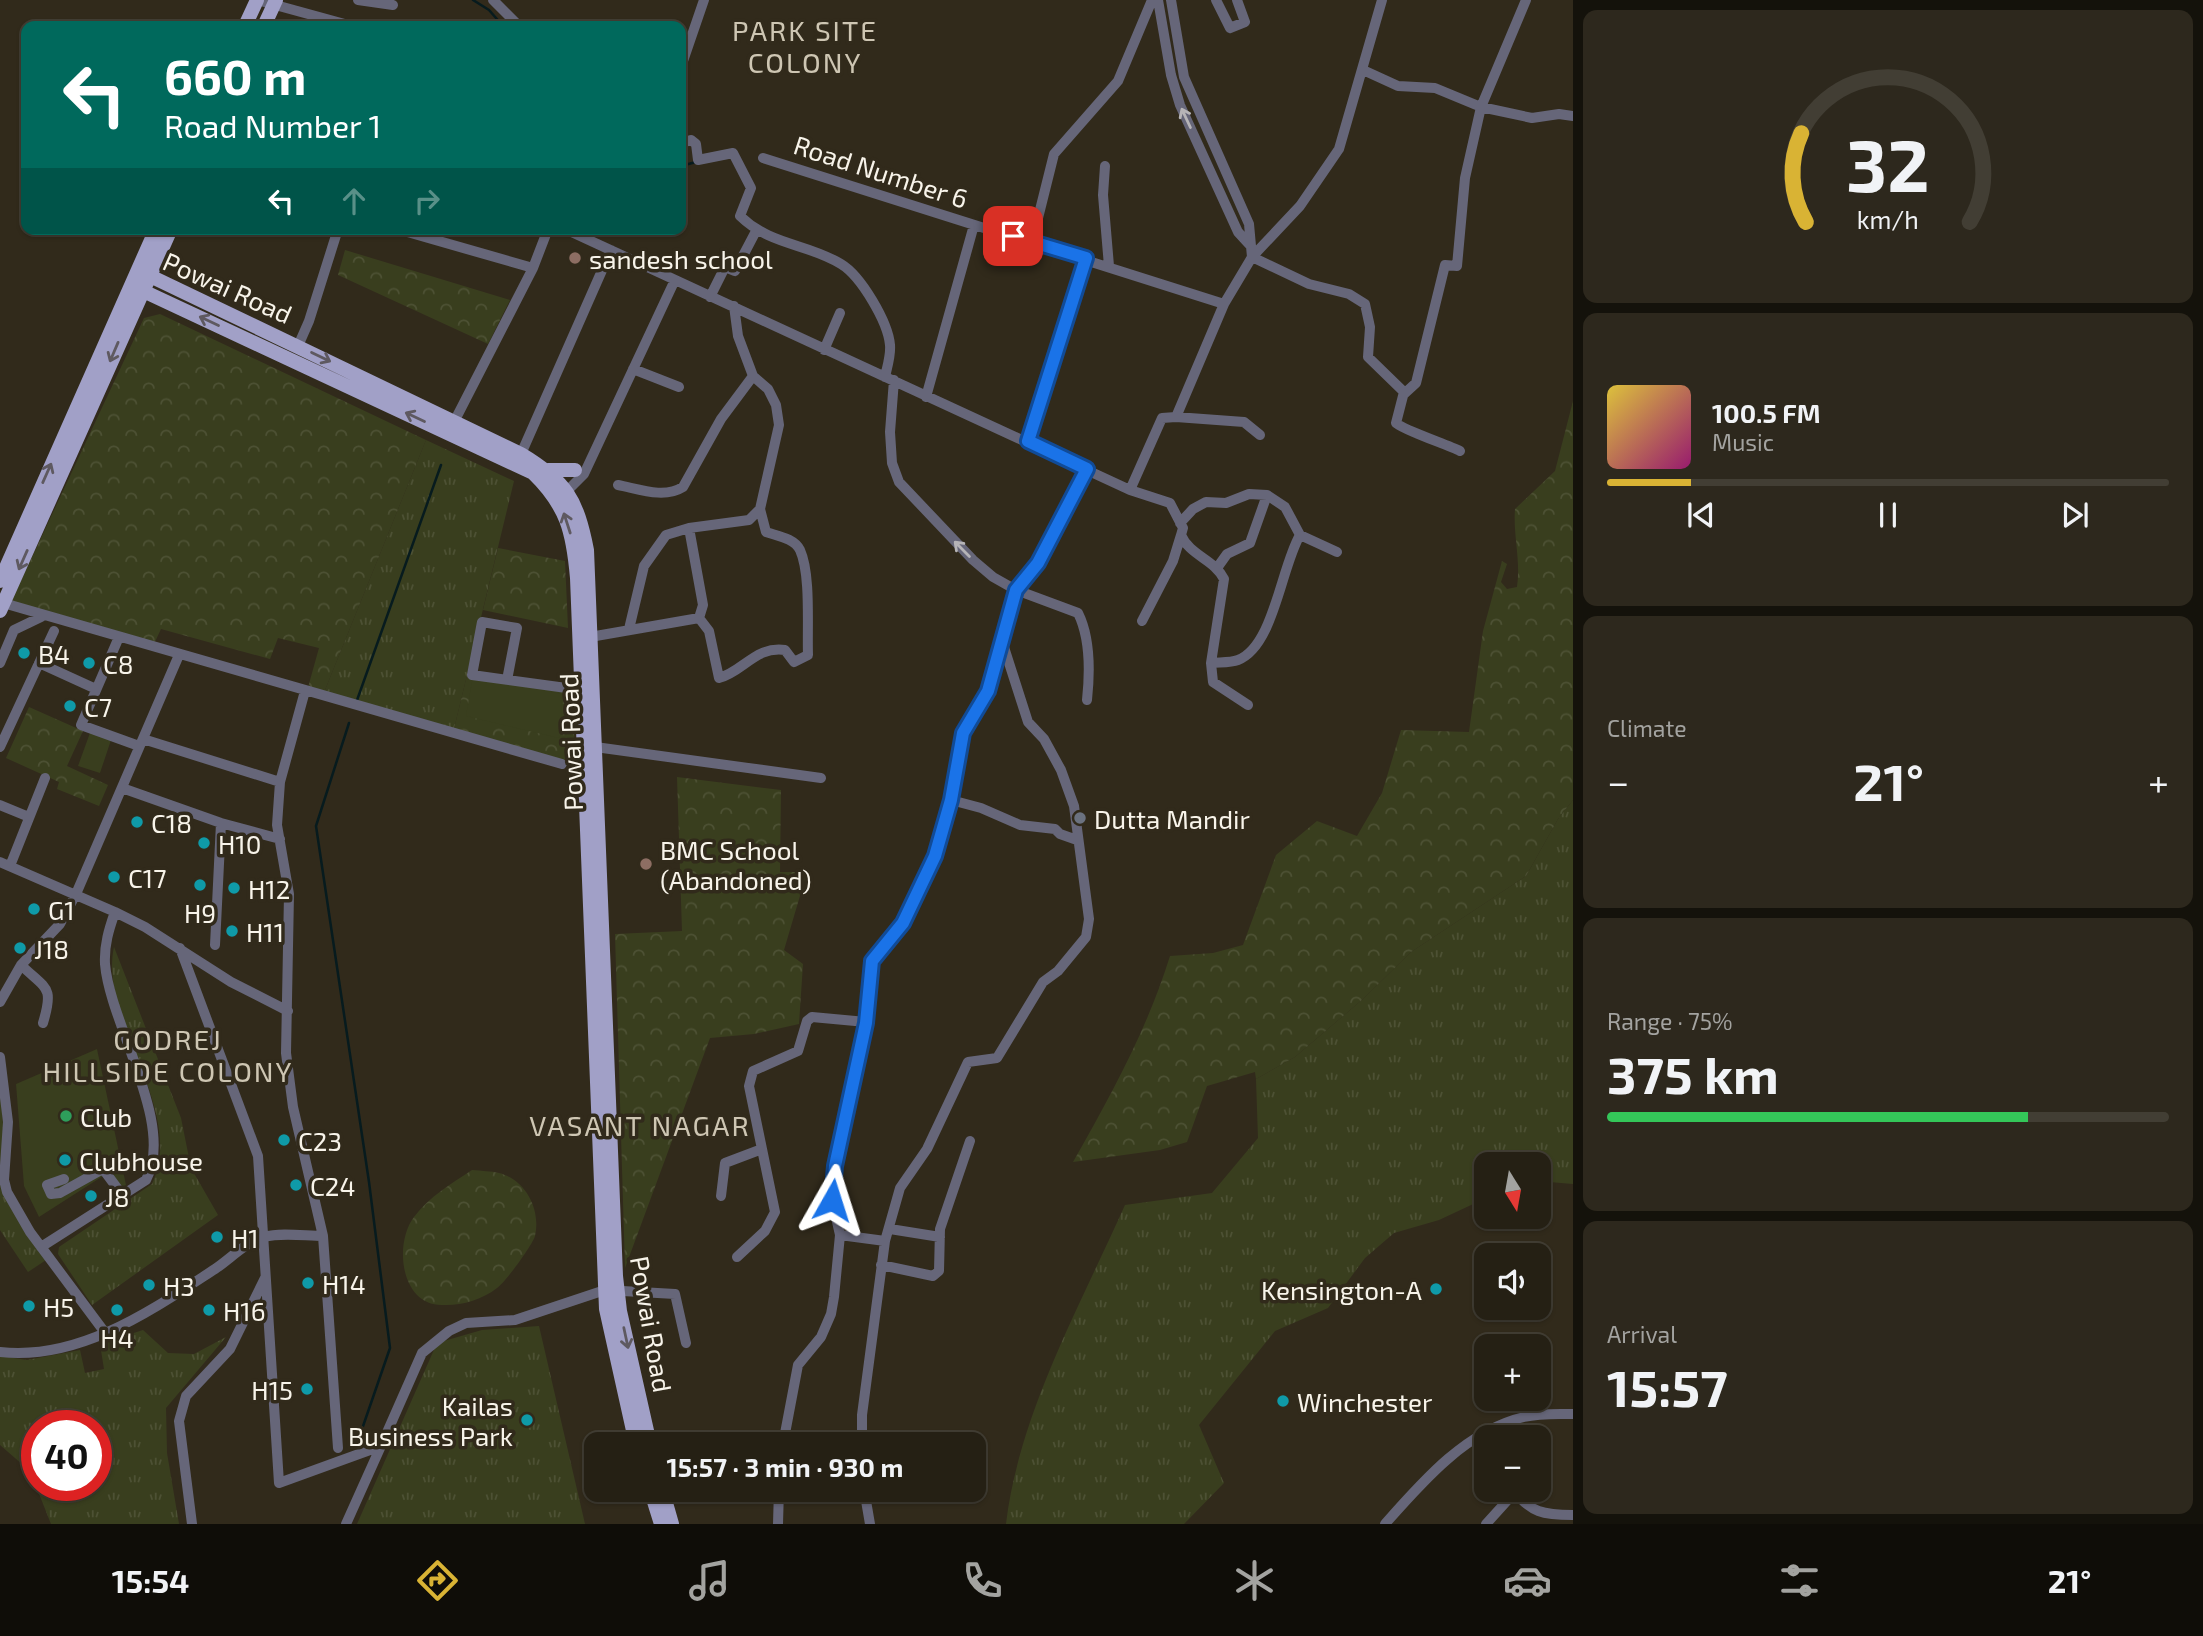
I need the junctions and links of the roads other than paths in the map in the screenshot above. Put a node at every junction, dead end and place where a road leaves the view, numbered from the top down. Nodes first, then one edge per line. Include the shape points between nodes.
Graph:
1 (257, 0) edge
2 (358, 0) edge
3 (493, 0) edge
4 (704, 0) edge
5 (1152, 0) edge
6 (1216, 0) edge
7 (1381, 0) edge
8 (1526, 0) edge
9 (1240, 1) edge
10 (275, 3) edge
11 (1171, 4) edge
12 (393, 5) dead end
13 (1159, 6) edge
14 (247, 21) edge
15 (266, 21) edge
16 (335, 21) edge
17 (514, 21) edge
18 (686, 52) edge
19 (1363, 70) junction
20 (1178, 78) junction
21 (1481, 107) junction
22 (1573, 116) edge
23 (686, 141) edge
24 (1215, 150) junction
25 (1203, 155) junction
26 (763, 158) dead end
27 (1105, 166) dead end
28 (1236, 196) junction
29 (1224, 201) junction
30 (974, 225) junction
31 (756, 232) junction
32 (154, 235) edge
33 (168, 235) edge
34 (336, 235) edge
35 (431, 235) edge
36 (546, 235) edge
37 (578, 235) edge
38 (1032, 242) junction
39 (1249, 244) junction
40 (611, 250) junction
41 (1252, 257) junction
42 (1086, 258) junction
43 (1109, 266) junction
44 (533, 268) junction
45 (141, 281) junction
46 (674, 282) junction
47 (710, 297) junction
48 (1224, 304) junction
49 (734, 306) junction
50 (840, 313) dead end
51 (298, 346) junction
52 (824, 350) junction
53 (633, 369) junction
54 (753, 376) junction
55 (890, 379) junction
56 (679, 387) dead end
57 (1404, 394) junction
58 (926, 397) junction
59 (1176, 417) junction
60 (454, 422) junction
61 (1260, 435) dead end
62 (1028, 441) junction
63 (1460, 451) dead end
64 (521, 454) junction
65 (580, 469) junction
66 (1087, 469) junction
67 (548, 470) junction
68 (618, 485) dead end
69 (1130, 490) junction
70 (559, 491) junction
71 (1267, 495) junction
72 (760, 509) junction
73 (1180, 523) junction
74 (689, 528) junction
75 (1181, 535) junction
76 (1300, 535) junction
77 (1337, 552) dead end
78 (1217, 568) junction
79 (0, 581) edge
80 (1016, 590) junction
81 (1, 606) edge
82 (41, 617) dead end
83 (699, 618) junction
84 (1142, 621) dead end
85 (629, 629) junction
86 (54, 631) dead end
87 (590, 637) junction
88 (119, 638) junction
89 (1002, 641) junction
90 (179, 654) junction
91 (0, 663) edge
92 (39, 663) junction
93 (1211, 663) junction
94 (507, 680) junction
95 (96, 689) junction
96 (582, 690) junction
97 (305, 691) junction
98 (1087, 700) dead end
99 (1248, 705) dead end
100 (141, 742) junction
101 (589, 746) junction
102 (0, 747) edge
103 (562, 764) dead end
104 (45, 778) dead end
105 (821, 778) dead end
106 (280, 782) junction
107 (122, 788) junction
108 (951, 800) junction
109 (0, 804) edge
110 (29, 817) junction
111 (222, 823) junction
112 (280, 839) junction
113 (1077, 840) junction
114 (5, 864) edge
115 (76, 894) junction
116 (115, 912) junction
117 (215, 945) dead end
118 (180, 948) junction
119 (22, 965) junction
120 (0, 1002) edge
121 (288, 1012) junction
122 (43, 1023) dead end
123 (866, 1023) junction
124 (0, 1057) edge
125 (970, 1141) dead end
126 (762, 1149) junction
127 (126, 1194) junction
128 (722, 1196) dead end
129 (890, 1229) junction
130 (840, 1235) junction
131 (323, 1236) junction
132 (263, 1237) junction
133 (940, 1237) junction
134 (885, 1241) junction
135 (41, 1247) junction
136 (737, 1258) dead end
137 (881, 1265) junction
138 (266, 1276) junction
139 (611, 1290) junction
140 (106, 1334) junction
141 (686, 1343) dead end
142 (0, 1352) edge
143 (1573, 1416) edge
144 (1520, 1425) edge
145 (633, 1432) edge
146 (647, 1432) edge
147 (785, 1432) edge
148 (862, 1432) edge
149 (381, 1446) junction
150 (338, 1448) dead end
151 (1474, 1448) edge
152 (654, 1502) edge
153 (666, 1502) edge
154 (779, 1502) edge
155 (866, 1502) edge
156 (1505, 1502) edge
157 (1523, 1502) edge
158 (1573, 1515) edge
159 (192, 1524) edge
160 (346, 1524) edge
161 (661, 1524) edge
162 (672, 1524) edge
163 (778, 1524) edge
164 (870, 1524) edge
165 (1385, 1524) edge
166 (1391, 1524) edge
167 (1486, 1524) edge

1 - 10 street
1 - 14 main road
2 - 12 street
3 - 17 street
4 - 18 street
5 - 38 street via 1118,81 1054,154
6 - 9 street via 1230,28 1245,22
7 - 19 street
8 - 21 street
10 - 15 main road
10 - 16 street
11 - 13 street
11 - 20 street
13 - 20 street
19 - 21 street via 1398,86 1435,88
19 - 41 street via 1339,149 1300,206
20 - 24 street
25 -> 20 street via 1180,105
21 - 22 street via 1532,118
21 - 57 street via 1465,178 1457,266 1445,265 1416,383
23 - 31 street via 691,139 696,145 698,160 733,153 751,188 740,216
24 - 25 street
24 - 28 street
25 - 29 street
26 - 30 street, Road Number 6
27 - 43 street
28 - 29 street
28 - 39 street via 1249,224
29 - 39 street
30 - 38 street, Road Number 6
30 - 58 street
31 - 47 street via 735,271 725,267
31 - 55 street via 829,259 850,272 880,313 888,334
32 - 45 main road
33 - 45 main road
34 - 51 street
35 - 44 street
36 - 44 street
37 - 40 street
38 - 42 street, Road Number 6
39 - 41 street
40 - 46 street
40 - 64 street
41 - 48 street
41 - 57 street via 1365,304 1370,327 1368,358
42 - 43 street, Road Number 6
42 - 62 street
43 - 48 street, Road Number 6
44 - 60 street
45 - 51 main road, Powai Road
70 -> 45 main road, Powai Road via 533,474
79 -> 45 main road
45 -> 81 main road
46 - 47 street
46 - 53 street
47 - 49 street
48 - 59 street
49 - 52 street
49 - 54 street via 738,336
50 - 52 street
51 -> 60 main road, Powai Road
52 - 55 street
53 - 56 street
53 - 65 street
54 - 68 street via 721,419 683,487 662,493
54 - 72 street via 772,397 779,425
55 - 58 street
80 -> 55 street via 973,560 900,482 892,463
57 - 63 street via 1396,423 1401,430
58 - 62 street
59 - 61 street via 1244,422
59 - 69 street via 1162,418
60 - 64 main road, Powai Road
62 - 66 street
64 - 67 main road, Powai Road
65 - 67 main road
65 - 70 street
66 - 69 street
66 - 80 street via 1038,563
67 - 70 main road, Powai Road
69 - 73 street via 1170,503
70 - 87 main road, Powai Road via 581,518 587,550
96 -> 70 main road, Powai Road via 575,552
71 - 73 street via 1206,502
71 - 76 street via 1285,507
71 - 78 street via 1250,543 1227,554
72 - 74 street via 749,520
72 - 83 street via 766,532 789,539 800,549 808,655 794,662 785,650 771,648 719,678 709,631
73 - 75 street
74 - 83 street via 703,605
74 - 85 street via 666,535 644,566
75 - 78 street via 1188,547
75 - 84 street
76 - 77 street
76 - 93 street via 1267,627 1248,654 1237,661
78 - 93 street via 1224,579
80 - 89 street
80 - 98 street via 1078,613 1087,656
81 - 88 street
82 - 91 street via 14,630
83 - 85 street
85 - 87 street
86 - 92 street
87 - 101 main road, Powai Road
88 - 90 street
88 - 95 street
89 - 108 street via 988,691 963,733
89 - 113 street via 1027,722 1044,739 1061,770 1074,806
90 - 97 street
90 - 100 street
92 - 95 street
92 - 102 street
93 - 99 street via 1213,682
94 - 94 street via 471,674 482,622 517,628
94 - 96 street
95 - 100 street via 82,724
96 - 101 main road, Powai Road
97 - 103 street
97 - 106 street
100 - 106 street
100 - 107 street
101 - 105 street
101 - 139 main road, Powai Road
104 - 110 street
106 - 112 street
107 - 111 street
107 - 115 street
108 - 113 street via 1020,825 1055,829
108 - 123 street via 935,856 903,923 872,961
109 - 110 street
110 - 114 street
111 - 112 street
111 - 117 street
112 - 121 street via 289,894
113 - 129 street via 1089,919 1086,937 1043,982 997,1058 968,1062 927,1150 900,1188
114 - 115 street
115 - 116 street
115 - 119 street via 60,925
116 - 118 street
116 - 127 street via 107,936 108,984 135,1063 155,1150 154,1167 146,1180
118 - 121 street
118 - 132 street via 258,1156
119 - 120 street
119 - 122 street via 49,992
121 - 131 street via 286,1053 293,1107
123 - 126 street via 812,1017 798,1051 753,1071 749,1086
123 - 130 street via 835,1166 832,1200
124 - 135 street via 8,1122 4,1180 15,1209
125 - 133 street
126 - 128 street via 725,1163
126 - 136 street via 775,1212 765,1231
127 - 127 street via 103,1169 51,1194 47,1185 108,1165
127 - 135 street
129 - 133 street
129 - 134 street
130 - 134 street
130 - 147 street via 831,1314 821,1337 798,1365
131 - 132 street
131 - 150 street
132 - 138 street
132 - 140 street
133 - 137 street via 936,1275
134 - 137 street
135 - 140 street
137 - 148 street
138 - 149 street via 279,1483
138 - 159 street via 230,1349 186,1396 179,1421
139 - 141 street via 676,1294
139 - 145 main road, Powai Road via 606,1309
139 -> 146 main road, Powai Road
139 - 149 street via 515,1320 466,1323 449,1331 422,1353
140 - 142 street via 55,1348
143 - 144 street
143 - 165 street via 1524,1417 1486,1433 1454,1454
149 - 160 street
151 - 166 street via 1454,1461
152 - 161 main road
153 - 162 main road
154 - 163 street
155 - 164 street
156 - 167 street
157 - 158 street via 1528,1508 1553,1515

